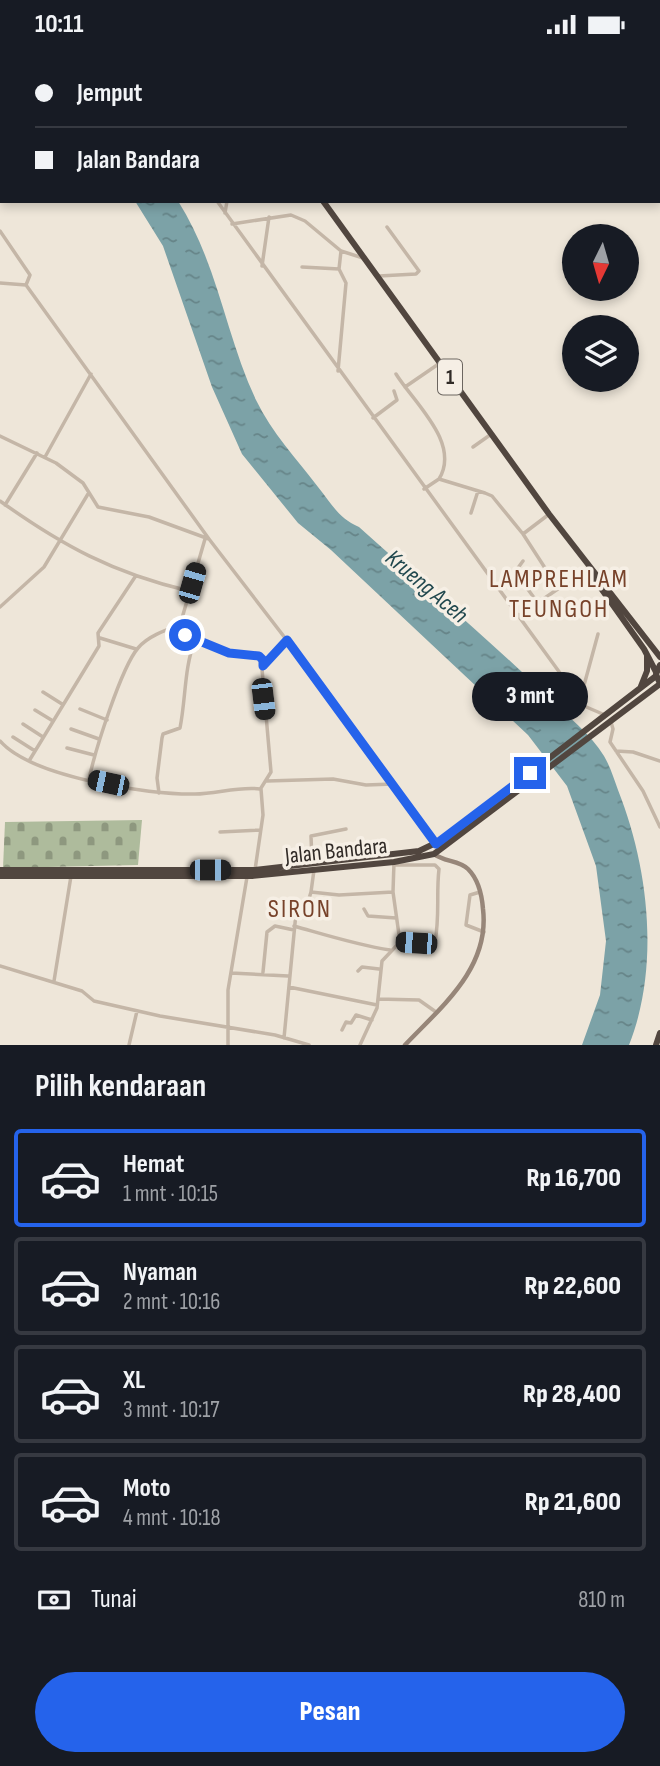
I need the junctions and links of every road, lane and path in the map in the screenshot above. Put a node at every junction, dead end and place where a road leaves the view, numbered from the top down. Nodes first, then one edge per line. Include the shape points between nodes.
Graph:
1 (218, 203) edge
2 (228, 203) edge
3 (324, 203) edge
4 (225, 213) junction
5 (269, 218) junction
6 (232, 224) junction
7 (387, 227) dead end
8 (0, 231) edge
9 (341, 251) junction
10 (365, 258) junction
11 (262, 266) junction
12 (302, 267) dead end
13 (339, 269) junction
14 (377, 276) junction
15 (0, 283) edge
16 (26, 285) junction
17 (440, 363) junction
18 (338, 372) junction
19 (91, 374) junction
20 (396, 374) dead end
21 (405, 387) junction
22 (394, 391) dead end
23 (373, 418) junction
24 (492, 434) junction
25 (0, 436) edge
26 (473, 447) dead end
27 (37, 453) junction
28 (45, 457) junction
29 (439, 479) junction
30 (424, 489) junction
31 (478, 491) junction
32 (88, 494) junction
33 (0, 501) edge
34 (5, 505) junction
35 (471, 513) dead end
36 (549, 514) junction
37 (523, 534) junction
38 (207, 539) junction
39 (60, 542) junction
40 (577, 551) junction
41 (523, 561) dead end
42 (587, 569) junction
43 (135, 577) junction
44 (192, 583) junction
45 (559, 589) junction
46 (189, 591) junction
47 (197, 599) dead end
48 (538, 603) junction
49 (0, 607) edge
50 (517, 617) junction
51 (178, 626) junction
52 (598, 634) dead end
53 (98, 637) junction
54 (195, 640) junction
55 (287, 640) junction
56 (137, 649) junction
57 (644, 649) junction
58 (660, 657) edge
59 (263, 666) junction
60 (657, 671) edge
61 (660, 684) edge
62 (638, 690) junction
63 (43, 692) dead end
64 (580, 700) junction
65 (63, 704) junction
66 (80, 709) dead end
67 (35, 710) dead end
68 (607, 718) junction
69 (107, 720) junction
70 (52, 721) junction
71 (23, 724) dead end
72 (71, 730) dead end
73 (13, 737) dead end
74 (43, 737) junction
75 (99, 739) junction
76 (0, 741) edge
77 (66, 748) dead end
78 (35, 751) junction
79 (616, 751) junction
80 (94, 755) junction
81 (29, 761) junction
82 (660, 761) edge
83 (89, 779) junction
84 (267, 781) junction
85 (393, 783) junction
86 (260, 789) junction
87 (159, 793) junction
88 (659, 818) edge
89 (660, 827) edge
90 (346, 829) dead end
91 (260, 830) junction
92 (220, 832) dead end
93 (445, 842) junction
94 (436, 844) junction
95 (437, 856) junction
96 (370, 859) junction
97 (395, 863) junction
98 (438, 866) junction
99 (313, 867) junction
100 (0, 870) edge
101 (255, 870) junction
102 (0, 876) edge
103 (71, 876) junction
104 (247, 876) junction
105 (311, 892) junction
106 (393, 892) junction
107 (480, 892) junction
108 (364, 909) dead end
109 (396, 918) junction
110 (294, 928) junction
111 (485, 932) junction
112 (400, 942) junction
113 (390, 950) junction
114 (0, 966) edge
115 (379, 969) junction
116 (358, 971) dead end
117 (232, 972) junction
118 (262, 972) junction
119 (288, 976) junction
120 (54, 982) junction
121 (289, 987) junction
122 (378, 999) junction
123 (377, 1005) junction
124 (137, 1011) junction
125 (436, 1012) junction
126 (372, 1020) junction
127 (228, 1027) junction
128 (342, 1030) dead end
129 (660, 1033) edge
130 (284, 1038) junction
131 (129, 1045) edge
132 (228, 1045) edge
133 (309, 1045) edge
134 (360, 1045) edge
135 (405, 1045) edge
136 (656, 1045) edge

1 - 4 street
2 - 4 street
3 - 10 highway, 1
4 - 6 street
5 - 6 street
5 - 9 street via 300,218
5 - 11 street
6 - 11 street
7 - 14 street via 419,271
8 - 16 street via 30,275
9 - 10 street
9 - 13 street
10 - 14 highway, 1
11 - 18 street
12 - 13 street
13 - 18 street via 346,283
14 - 17 highway, 1
15 - 16 street
16 - 19 street
17 - 21 street
17 - 24 highway, 1
18 - 23 street
19 - 28 street
19 - 38 street
20 - 21 street
21 - 29 street via 444,443 445,463
22 - 23 street via 397,400
23 - 30 street
24 - 26 street
24 - 36 highway, 1
25 - 27 street
27 - 28 street
27 - 34 street
28 - 32 street via 83,483
29 - 30 street
29 - 31 street
30 - 50 street
31 - 35 street
31 - 37 street via 492,496
32 - 38 street via 98,507 149,517
32 - 39 street
33 - 34 street
34 - 39 street
36 - 37 street
36 - 40 highway, 1
37 - 45 street
38 - 44 street
38 - 55 street
39 - 43 street
39 - 49 street via 44,567
40 - 42 highway, 1
40 - 58 highway, 1
41 - 48 street via 515,572
42 - 45 street
42 - 57 highway, 1
43 - 46 street
43 - 53 street
44 - 46 street
44 - 47 street via 201,586
45 - 48 street
46 - 51 street
48 - 50 street
50 - 64 street
51 - 54 street
51 - 56 street
52 - 64 street
53 - 56 street
53 - 65 street via 99,646
54 - 59 street via 229,653 259,656
54 - 87 street via 186,667 180,728 162,738
55 - 59 street
55 - 85 street
56 - 69 street
57 - 60 highway, 1
57 - 62 highway via 648,671
59 - 84 street via 271,772
60 - 61 highway, 1
60 - 62 highway, Jalan Bandara
61 - 68 highway, Jalan Bandara
62 - 68 highway, Jalan Bandara
63 - 65 street
64 - 68 street via 588,710 600,711
65 - 70 street
66 - 69 street
67 - 70 street
68 - 79 street
68 - 93 highway, Jalan Bandara
69 - 75 street
70 - 74 street
71 - 74 street
72 - 75 street
73 - 78 street
74 - 78 street
75 - 80 street
76 - 81 street
77 - 80 street
78 - 81 street
79 - 82 street
79 - 88 street
80 - 83 street
81 - 83 street
83 - 87 street
84 - 85 street
84 - 86 street
85 - 94 street
86 - 87 street
86 - 91 street via 264,815
88 - 89 street
90 - 99 street via 311,837
91 - 92 street
91 - 101 street
93 - 94 highway, Jalan Bandara
93 - 95 highway, Jalan Bandara
94 - 96 highway, Jalan Bandara
95 - 97 highway, Jalan Bandara
95 - 98 street
95 - 107 street via 465,867
96 - 97 highway, Jalan Bandara
96 - 99 highway, Jalan Bandara
97 - 98 street
97 - 106 street
98 - 112 street via 440,911 435,942
99 - 101 highway, Jalan Bandara
99 - 104 highway, Jalan Bandara
99 - 105 street
100 - 101 highway, Jalan Bandara
102 - 103 highway, Jalan Bandara
103 - 104 highway, Jalan Bandara
103 - 120 street
104 - 117 street
105 - 106 street
105 - 110 street via 307,904 296,913
106 - 109 street
107 - 111 street
107 - 111 street via 470,895 466,923
108 - 109 street via 368,916
109 - 112 street
110 - 113 street
110 - 118 street via 275,926 268,931
110 - 119 street
111 - 125 street via 475,964
112 - 113 street
113 - 115 street
114 - 120 street
115 - 116 street via 362,967
115 - 122 street
117 - 118 street
117 - 127 street
118 - 119 street
119 - 121 street
120 - 124 street via 84,991 94,1001
121 - 123 street
121 - 130 street
122 - 123 street
122 - 125 street via 419,1000
123 - 126 street
124 - 127 street
124 - 131 street
125 - 135 street
126 - 128 street via 356,1015
126 - 134 street
127 - 130 street
127 - 132 street
129 - 136 highway
130 - 133 street

